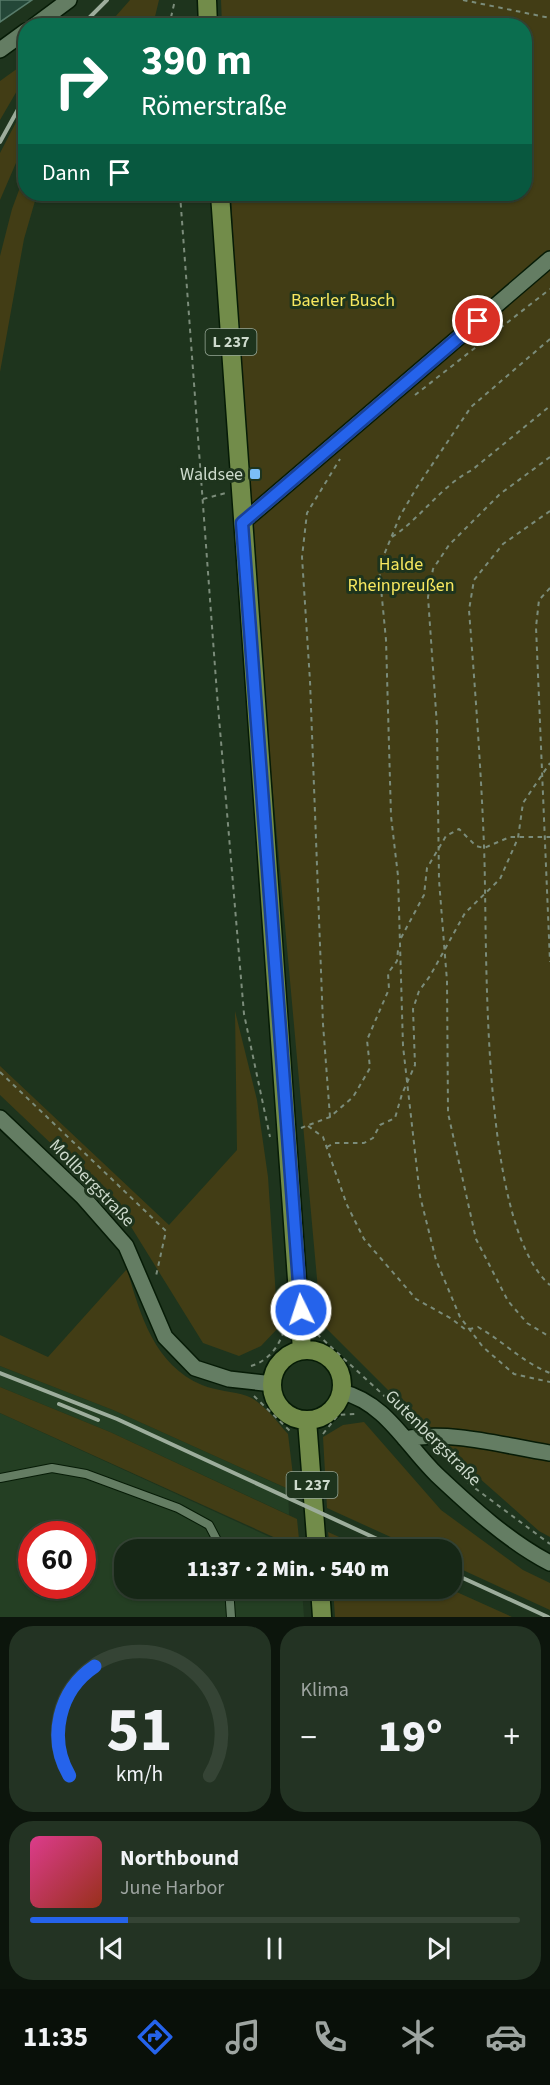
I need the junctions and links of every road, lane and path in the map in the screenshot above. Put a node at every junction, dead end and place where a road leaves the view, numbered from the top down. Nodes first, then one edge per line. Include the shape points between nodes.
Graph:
1 (69, 0) edge
2 (175, 0) edge
3 (207, 0) edge
4 (463, 0) edge
5 (45, 18) edge
6 (171, 18) edge
7 (208, 18) edge
8 (550, 18) edge
9 (18, 37) edge
10 (0, 50) edge
11 (181, 201) edge
12 (220, 201) edge
13 (550, 259) edge
14 (550, 289) edge
15 (550, 339) edge
16 (411, 399) dead end
17 (550, 406) edge
18 (342, 456) dead end
19 (550, 457) edge
20 (241, 490) junction
21 (203, 499) junction
22 (550, 511) edge
23 (242, 523) junction
24 (392, 537) junction
25 (550, 588) edge
26 (550, 764) edge
27 (541, 773) junction
28 (544, 837) junction
29 (550, 837) edge
30 (518, 838) junction
31 (484, 848) junction
32 (438, 853) junction
33 (485, 894) junction
34 (400, 941) junction
35 (444, 951) junction
36 (550, 962) edge
37 (0, 1072) edge
38 (406, 1086) junction
39 (0, 1118) edge
40 (330, 1118) junction
41 (308, 1126) junction
42 (288, 1132) junction
43 (270, 1140) dead end
44 (327, 1147) junction
45 (155, 1278) dead end
46 (550, 1285) edge
47 (284, 1321) dead end
48 (470, 1328) junction
49 (284, 1332) junction
50 (550, 1337) edge
51 (302, 1341) junction
52 (241, 1365) dead end
53 (253, 1366) junction
54 (550, 1372) edge
55 (252, 1382) junction
56 (550, 1382) edge
57 (273, 1384) junction
58 (342, 1392) junction
59 (397, 1410) dead end
60 (362, 1416) dead end
61 (303, 1430) junction
62 (405, 1439) junction
63 (550, 1453) edge
64 (0, 1478) edge
65 (467, 1482) dead end
66 (216, 1539) edge
67 (316, 1539) edge
68 (550, 1544) edge
69 (550, 1563) edge
70 (230, 1599) edge
71 (321, 1599) edge
72 (231, 1617) edge
73 (322, 1617) edge

1 - 5 street
2 - 6 path
3 - 7 main road
4 - 8 path
9 - 10 street
11 - 21 path
12 - 20 main road, L 237
13 - 23 street
14 - 16 path
15 - 24 path via 471,407 417,487
17 - 24 path via 472,471 460,476 413,523
18 - 40 path via 307,513 302,557
19 - 32 path via 472,519 433,569 428,597 437,726
20 - 21 path
20 - 23 main road, L 237
21 - 43 path via 244,1014
22 - 31 path via 503,544 474,580 469,610
23 - 42 main road, L 237
24 - 34 path via 379,567
25 - 27 path via 536,610
26 - 27 path
27 - 28 path
27 - 30 path via 523,803
28 - 29 path
28 - 30 path
28 - 36 path
30 - 31 path via 510,837
30 - 33 path via 500,879
31 - 32 path via 476,846 459,829 446,836
31 - 33 path
32 - 34 path via 427,868 424,895
32 - 35 path
33 - 35 path via 465,913
33 - 46 path via 489,1057 499,1143 514,1222 537,1274
34 - 38 path
34 - 40 path via 397,961 388,973 389,989 367,1040 370,1068 353,1097
35 - 38 path via 419,991 413,1009 416,1065
35 - 50 path via 448,1113 468,1212 476,1239 508,1301 527,1323
37 - 45 path via 166,1230
38 - 44 path via 395,1118 380,1125 373,1138 364,1143 342,1142
38 - 48 path via 420,1196 436,1260 457,1311
39 - 55 street, Mollbergstraße via 83,1197 126,1246 165,1336 195,1368
40 - 41 path
41 - 42 path
41 - 44 path via 323,1137
42 - 51 main road, L 237
44 - 48 path via 364,1239 416,1299 466,1330
47 - 49 path
48 - 54 path via 478,1327 497,1337 515,1354
48 - 56 path via 483,1347 514,1374
49 - 51 path
49 - 53 path via 277,1348
51 - 57 main road via 279,1365
51 - 58 main road via 333,1362 342,1381
51 - 59 path via 315,1332 354,1371 374,1383
52 - 53 path
53 - 55 path
55 - 57 street, Mollbergstraße
55 - 61 path via 254,1397
57 - 61 main road via 279,1405
58 - 61 main road via 326,1415
58 - 62 street, Gutenbergstraße via 374,1405
60 - 61 path via 338,1415 325,1434
61 - 67 main road, L 237
62 - 63 street via 450,1437
62 - 69 street, Gutenbergstraße via 436,1474 499,1528
64 - 66 lane via 52,1468 86,1474 178,1508 209,1525
65 - 68 path
70 - 72 lane
71 - 73 main road

